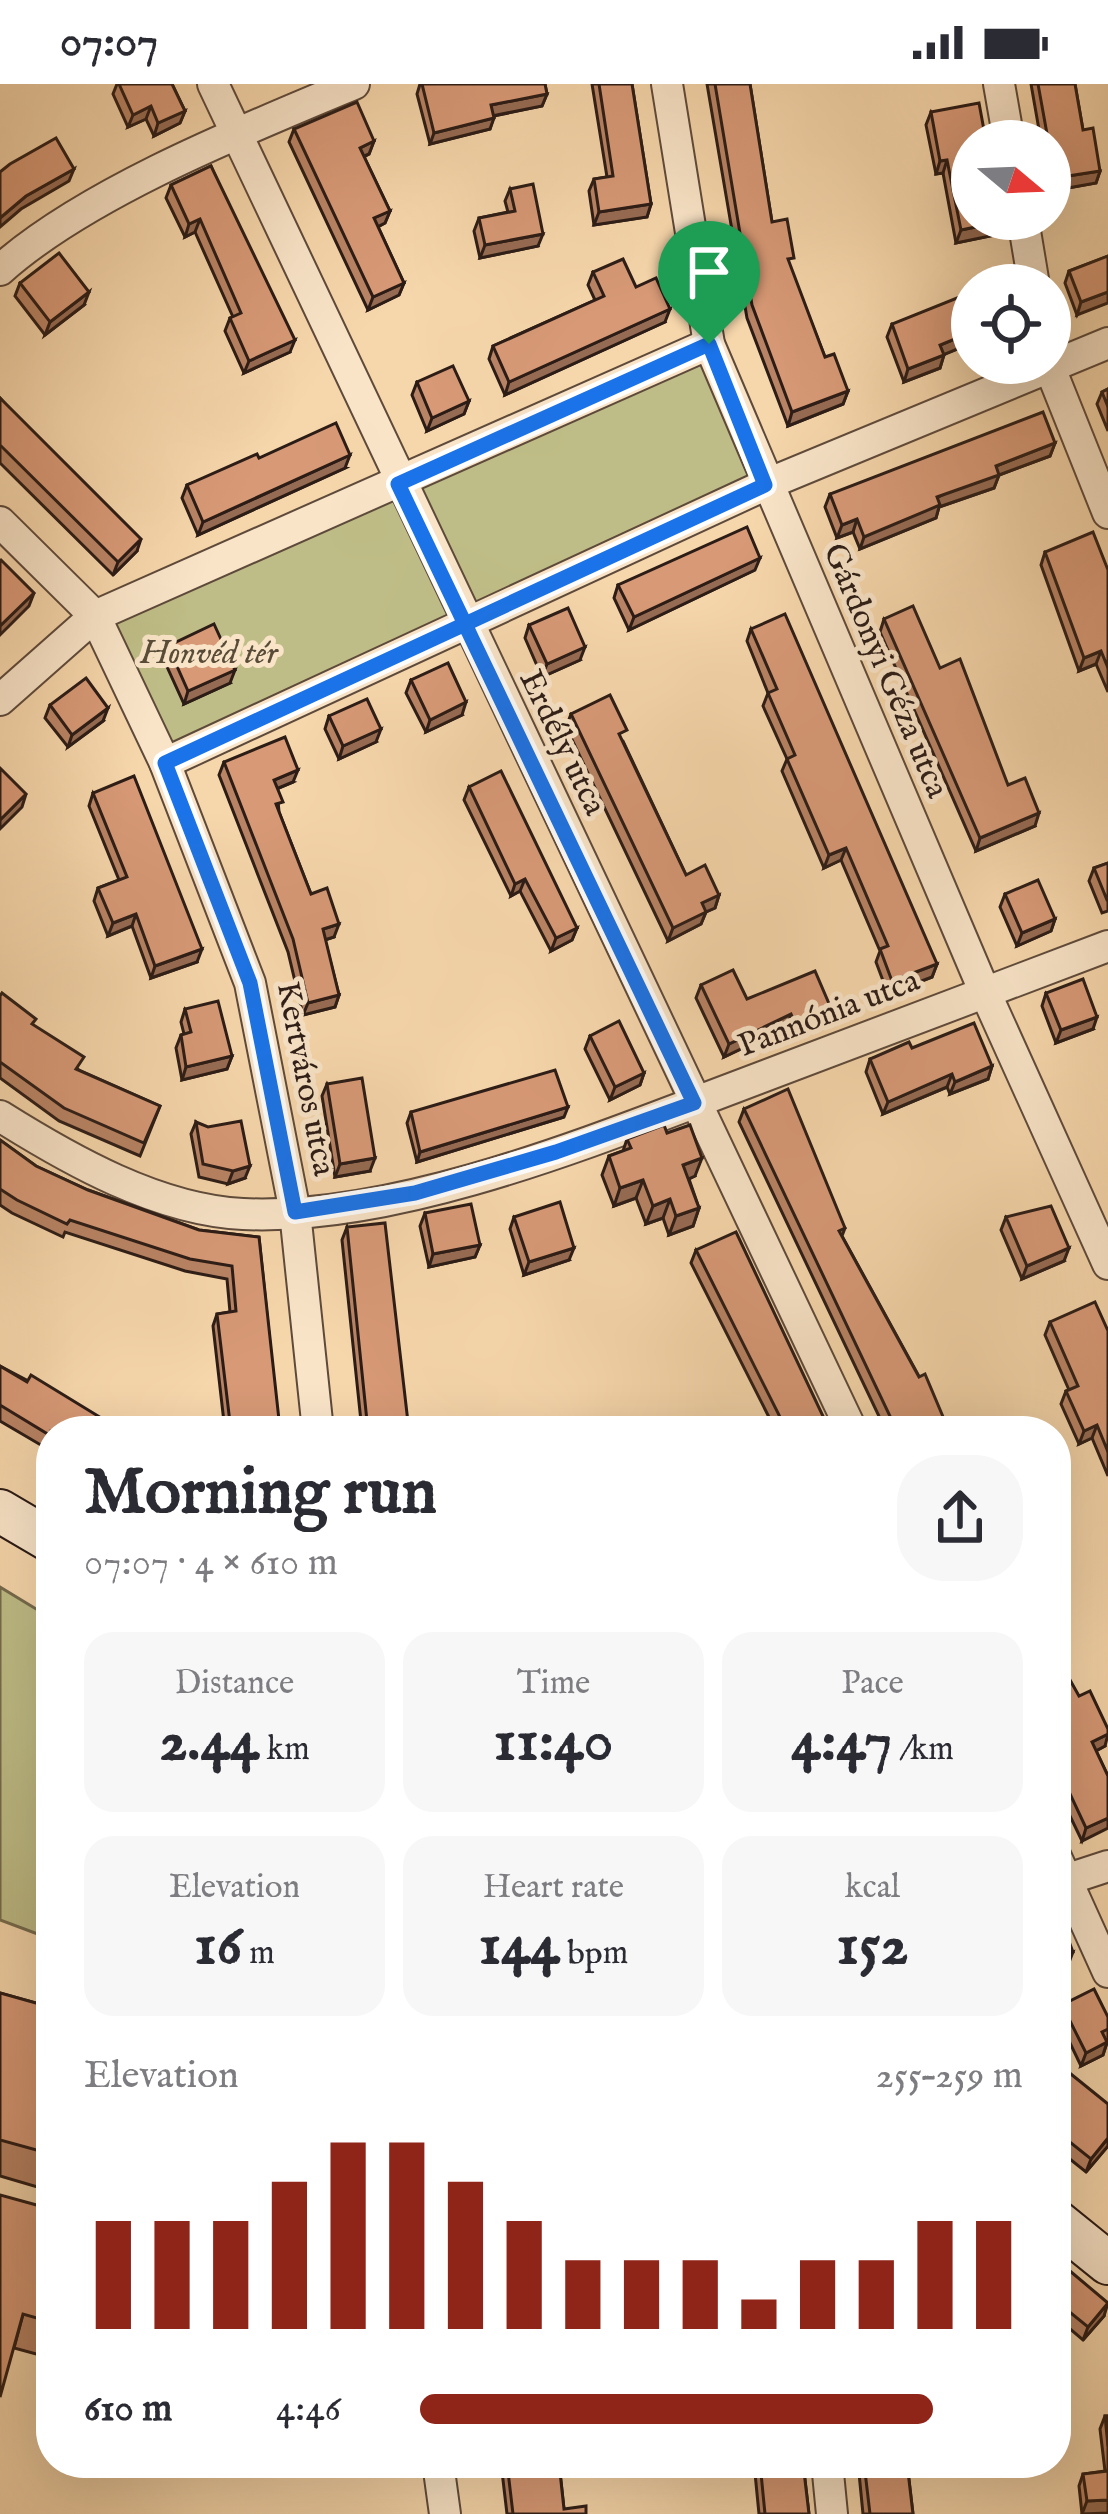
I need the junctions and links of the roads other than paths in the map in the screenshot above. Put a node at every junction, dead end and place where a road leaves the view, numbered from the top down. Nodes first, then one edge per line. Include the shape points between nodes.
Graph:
1 (213, 84) edge
2 (354, 84) edge
3 (667, 84) edge
4 (999, 84) edge
5 (1005, 120) edge
6 (238, 133) junction
7 (0, 270) edge
8 (1108, 343) edge
9 (709, 344) junction
10 (1071, 356) edge
11 (1001, 384) edge
12 (1056, 384) edge
13 (398, 484) junction
14 (765, 485) junction
15 (1108, 514) edge
16 (0, 522) edge
17 (95, 616) junction
18 (464, 622) junction
19 (0, 700) edge
20 (165, 763) junction
21 (1108, 946) edge
22 (986, 993) junction
23 (694, 1103) junction
24 (0, 1117) edge
25 (295, 1212) junction
26 (1108, 1264) edge
27 (316, 1416) edge
28 (845, 1416) edge
29 (0, 1511) edge
30 (36, 1532) edge
31 (1108, 1866) edge
32 (1071, 1871) edge
33 (1071, 1897) edge
34 (1108, 1972) edge
35 (1071, 2233) edge
36 (1108, 2263) edge
37 (441, 2478) edge
38 (828, 2478) edge
39 (445, 2514) edge
40 (832, 2514) edge

1 - 6 street, Erdély utca
2 - 6 street
3 - 9 street, Gárdonyi Géza utca
4 - 5 street
6 - 7 street via 35,239
6 - 13 street, Erdély utca
8 - 10 street
9 - 13 street
9 - 14 street, Gárdonyi Géza utca
11 - 14 street
12 - 15 street
13 - 17 street
13 - 18 street, Erdély utca
14 - 18 street
14 - 22 street, Gárdonyi Géza utca
16 - 17 street, Kertváros utca
17 - 19 street
17 - 20 street, Kertváros utca
18 - 20 street
18 - 23 street, Erdély utca
20 - 25 street, Kertváros utca via 250,983
21 - 22 street, Pannónia utca
22 - 23 street, Pannónia utca
22 - 26 street, Gárdonyi Géza utca
23 - 25 street, Pannónia utca via 415,1193
23 - 28 street, Erdély utca
24 - 25 street, Pannónia utca via 69,1159 170,1198 239,1214
25 - 27 street, Kertváros utca
29 - 30 street
31 - 32 street
33 - 34 street
35 - 36 street
37 - 39 street
38 - 40 street

